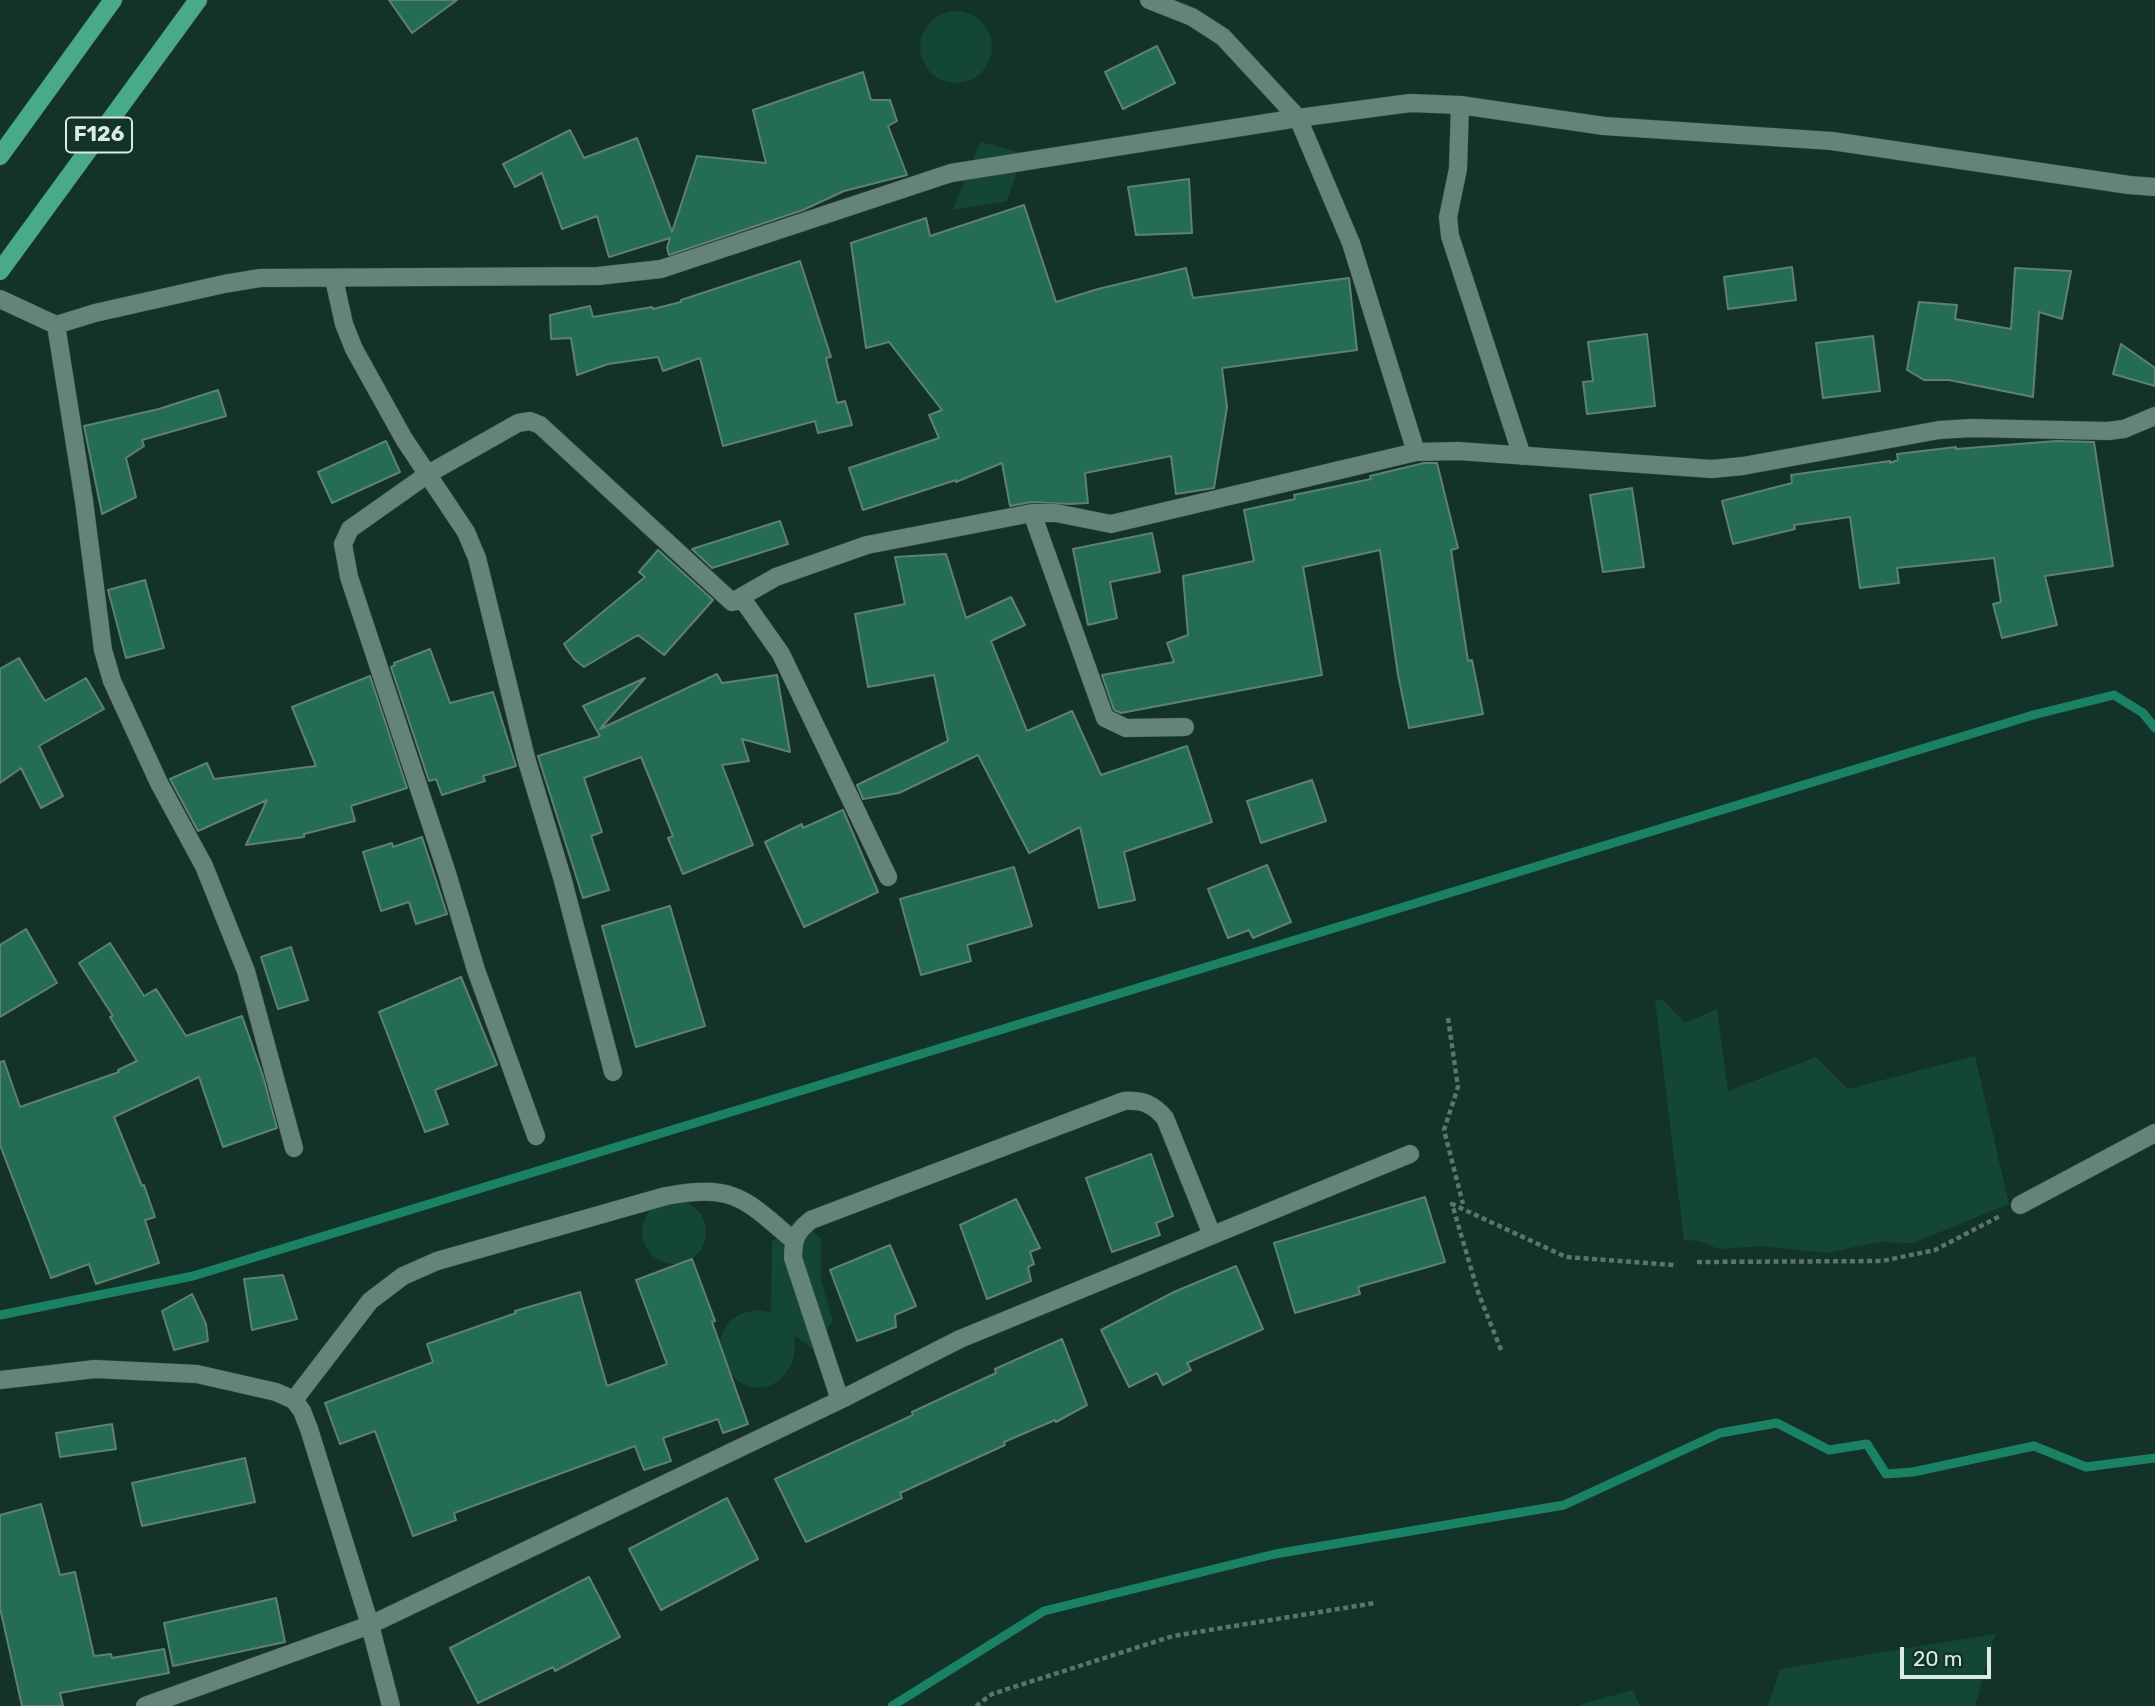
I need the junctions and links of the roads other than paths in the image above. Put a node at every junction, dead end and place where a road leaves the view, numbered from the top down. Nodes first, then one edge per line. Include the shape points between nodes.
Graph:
1 (113, 0) edge
2 (198, 0) edge
3 (1149, 0) edge
4 (1460, 105) junction
5 (1298, 118) junction
6 (0, 156) edge
7 (2155, 187) edge
8 (0, 271) edge
9 (334, 279) junction
10 (0, 299) edge
11 (56, 325) junction
12 (2155, 416) edge
13 (1416, 452) junction
14 (1522, 456) junction
15 (428, 474) junction
16 (1032, 513) junction
17 (732, 601) junction
18 (1185, 727) dead end
19 (888, 877) dead end
20 (613, 1072) dead end
21 (2155, 1133) edge
22 (536, 1136) dead end
23 (294, 1148) dead end
24 (1410, 1154) dead end
25 (2014, 1209) road end
26 (1212, 1235) junction
27 (793, 1240) junction
28 (0, 1380) edge
29 (294, 1400) junction
30 (840, 1400) junction
31 (370, 1625) junction
32 (145, 1706) edge
33 (391, 1706) edge

1 - 6 main road, F126
2 - 8 main road, F126
3 - 5 street via 1192,17 1223,37
4 - 5 street via 1409,103
4 - 7 street via 1604,126 1832,141
4 - 14 street via 1450,236
5 - 9 street via 951,173 661,269 598,276
5 - 13 street via 1351,243
9 - 11 street via 260,278
9 - 15 street via 354,348
10 - 11 street
11 - 23 street via 103,649 112,681 204,866 242,960
12 - 14 street via 2108,431 1939,430 1712,469
13 - 14 street
13 - 16 street via 1111,524
15 - 17 street via 518,423 540,425
15 - 20 street via 466,532 477,558 526,758
15 - 22 street via 350,529 343,544 344,561 476,970
16 - 17 street via 867,545 776,577
16 - 18 street via 1105,718 1126,728
17 - 19 street via 743,600 781,654
21 - 25 street
24 - 26 street
26 - 27 street via 1165,1118 1154,1106 1138,1100 1124,1101 811,1220
26 - 30 street via 960,1339
27 - 29 street via 748,1202 719,1192 691,1192 437,1261 403,1276 370,1301
27 - 30 street via 793,1258
28 - 29 street via 94,1369 197,1374
29 - 31 street via 309,1429
30 - 31 street
31 - 32 street
31 - 33 street

